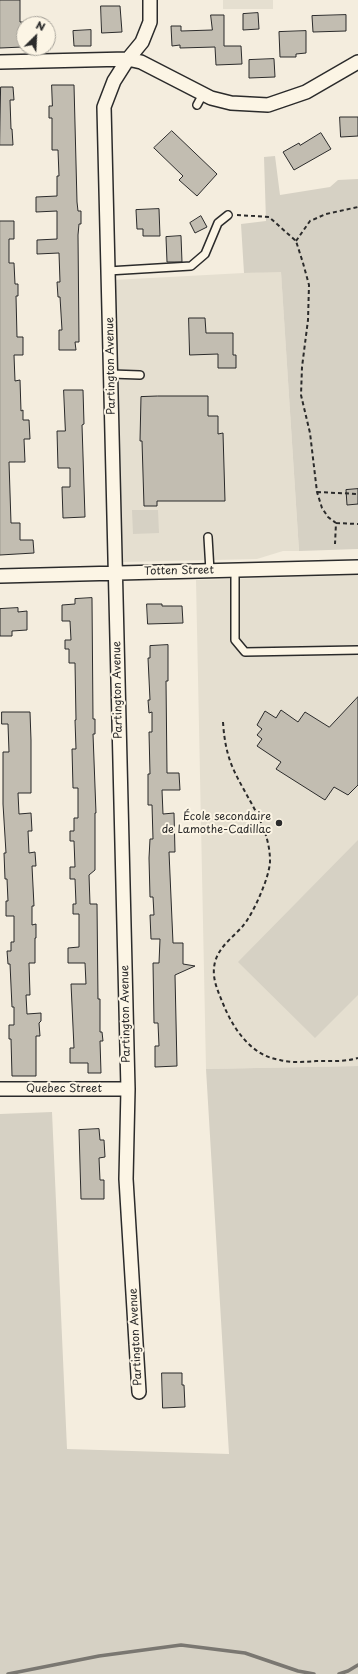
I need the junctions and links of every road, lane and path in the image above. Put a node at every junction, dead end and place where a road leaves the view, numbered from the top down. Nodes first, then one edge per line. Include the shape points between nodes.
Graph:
1 (150, 0) edge
2 (128, 59) junction
3 (0, 62) edge
4 (358, 62) edge
5 (358, 207) edge
6 (228, 215) joint
7 (296, 241) junction
8 (108, 270) junction
9 (111, 374) junction
10 (140, 375) dead end
11 (317, 492) junction
12 (358, 494) edge
13 (336, 523) junction
14 (358, 524) edge
15 (208, 538) dead end
16 (335, 544) dead end
17 (358, 567) edge
18 (234, 570) junction
19 (210, 571) junction
20 (116, 573) junction
21 (0, 576) edge
22 (358, 650) edge
23 (222, 722) dead end
24 (358, 1058) edge
25 (0, 1089) edge
26 (128, 1089) junction
27 (139, 1392) dead end

1 - 2 street, Partington Avenue via 150,22 142,42
2 - 3 street
2 - 4 street via 141,62 200,100 211,98 231,103 268,105 306,92
2 - 8 street, Partington Avenue via 114,82 104,107
5 - 7 path via 326,214 310,221
6 - 7 path via 269,217
6 - 8 lane via 218,223 205,254 191,266
7 - 11 path via 309,285 301,395 310,433
8 - 9 street, Partington Avenue
9 - 10 lane
9 - 20 street, Partington Avenue
11 - 12 path
11 - 13 path via 322,508
13 - 14 path
13 - 16 path
15 - 19 lane
17 - 18 street, Totten Street
18 - 19 street, Totten Street
18 - 22 lane via 235,640 246,652
19 - 20 street, Totten Street
20 - 21 street, Totten Street
20 - 26 street, Partington Avenue
23 - 24 path via 226,750 262,825 270,860 269,870 251,916 220,950 213,975 216,987 235,1026 262,1055 292,1062 348,1061
25 - 26 street, Quebec Street
26 - 27 street, Partington Avenue via 126,1179

